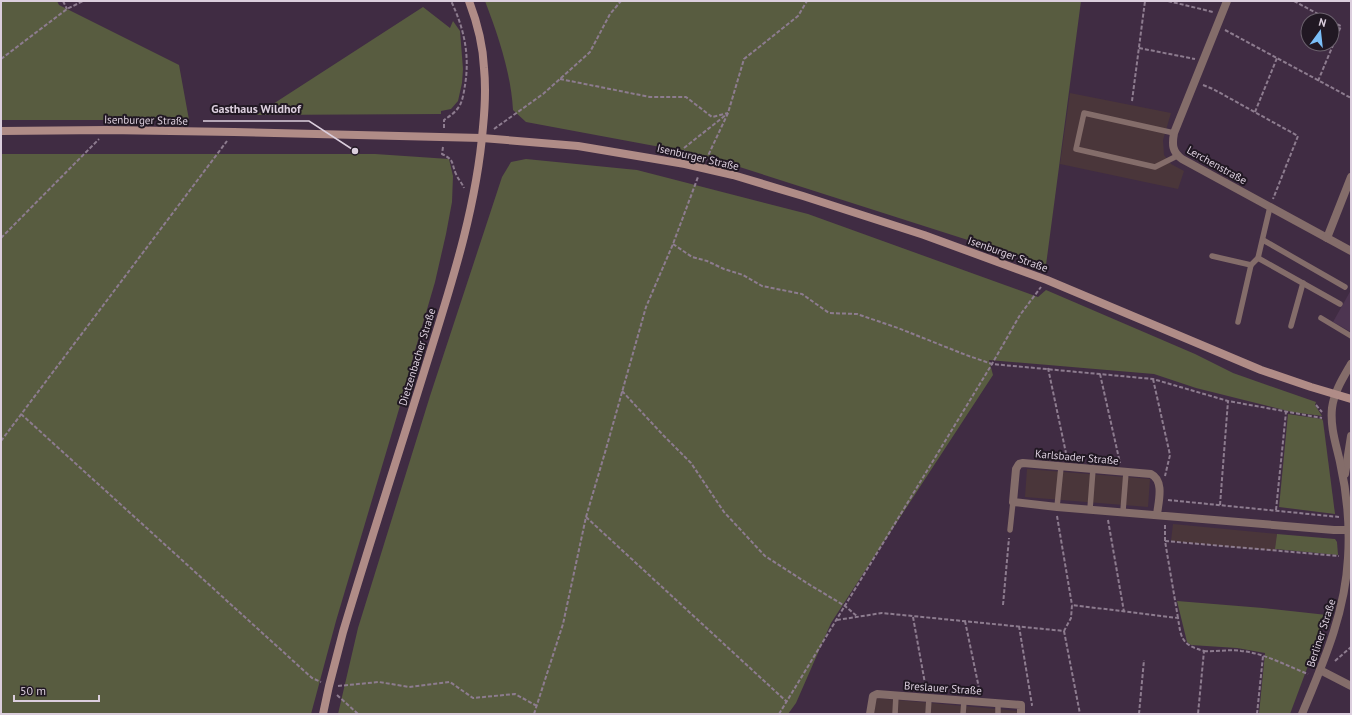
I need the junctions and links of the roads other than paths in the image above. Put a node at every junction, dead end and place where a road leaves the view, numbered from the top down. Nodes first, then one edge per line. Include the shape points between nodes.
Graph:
1 (469, 1) edge
2 (1227, 1) edge
3 (1, 131) edge
4 (1174, 133) junction
5 (482, 138) junction
6 (1177, 156) junction
7 (1351, 178) edge
8 (1270, 207) junction
9 (1327, 238) junction
10 (1262, 240) junction
11 (1351, 251) edge
12 (1212, 256) dead end
13 (1258, 258) junction
14 (1251, 265) junction
15 (1303, 283) junction
16 (1345, 287) dead end
17 (1340, 304) dead end
18 (1321, 318) dead end
19 (1238, 322) dead end
20 (1291, 326) dead end
21 (1351, 336) edge
22 (1351, 364) edge
23 (1335, 394) junction
24 (1351, 399) edge
25 (1351, 436) edge
26 (1065, 467) junction
27 (1093, 469) junction
28 (1124, 472) junction
29 (1347, 482) edge
30 (1013, 502) junction
31 (1057, 506) junction
32 (1090, 508) junction
33 (1123, 511) junction
34 (1157, 515) junction
35 (1010, 530) road end
36 (1350, 530) edge
37 (1319, 674) junction
38 (1351, 686) edge
39 (896, 695) junction
40 (928, 698) junction
41 (964, 701) junction
42 (998, 703) junction
43 (323, 714) edge
44 (870, 714) edge
45 (895, 714) edge
46 (928, 714) edge
47 (963, 714) edge
48 (998, 714) edge
49 (1021, 714) edge
50 (1302, 714) edge

1 - 5 main road, Dietzenbacher Straße via 479,33 484,67
2 - 4 street, Lerchenstraße
3 - 5 main road, Isenburger Straße via 107,130
4 - 6 street, Lerchenstraße via 1172,145
4 - 6 lane via 1084,113 1076,149 1155,166
5 - 23 main road, Isenburger Straße via 578,146 685,164 803,196 909,230 1046,280 1261,370
5 - 43 main road, Dietzenbacher Straße via 472,203 450,287 356,588 328,686
6 - 8 street, Lerchenstraße
7 - 9 street
8 - 9 street, Lerchenstraße
8 - 10 lane
9 - 11 street, Lerchenstraße
10 - 13 lane
10 - 16 lane
12 - 14 lane
13 - 14 lane
13 - 15 lane
14 - 19 lane
15 - 17 lane
15 - 20 lane
18 - 21 lane
22 - 23 street
23 - 24 main road, Isenburger Straße
23 - 29 street, Berliner Straße via 1332,408 1333,431
25 - 29 street, Berliner Straße via 1345,467
26 - 27 street, Karlsbader Straße
26 - 30 street, Karlsbader Straße via 1020,464 1016,469
26 - 31 lane
27 - 28 street, Karlsbader Straße
27 - 32 lane
28 - 33 lane
28 - 34 street, Karlsbader Straße via 1155,476 1160,484
29 - 36 street, Berliner Straße
30 - 31 street
30 - 35 lane
31 - 32 street
32 - 33 street
33 - 34 street
34 - 36 street
36 - 37 street, Berliner Straße via 1343,603
37 - 38 street via 1329,675
37 - 50 street, Berliner Straße
39 - 40 street, Breslauer Straße
39 - 44 street, Breslauer Straße via 875,694
39 - 45 lane
40 - 41 street, Breslauer Straße
40 - 46 lane
41 - 42 street, Breslauer Straße
41 - 47 lane
42 - 48 lane
42 - 49 street, Breslauer Straße via 1022,705

